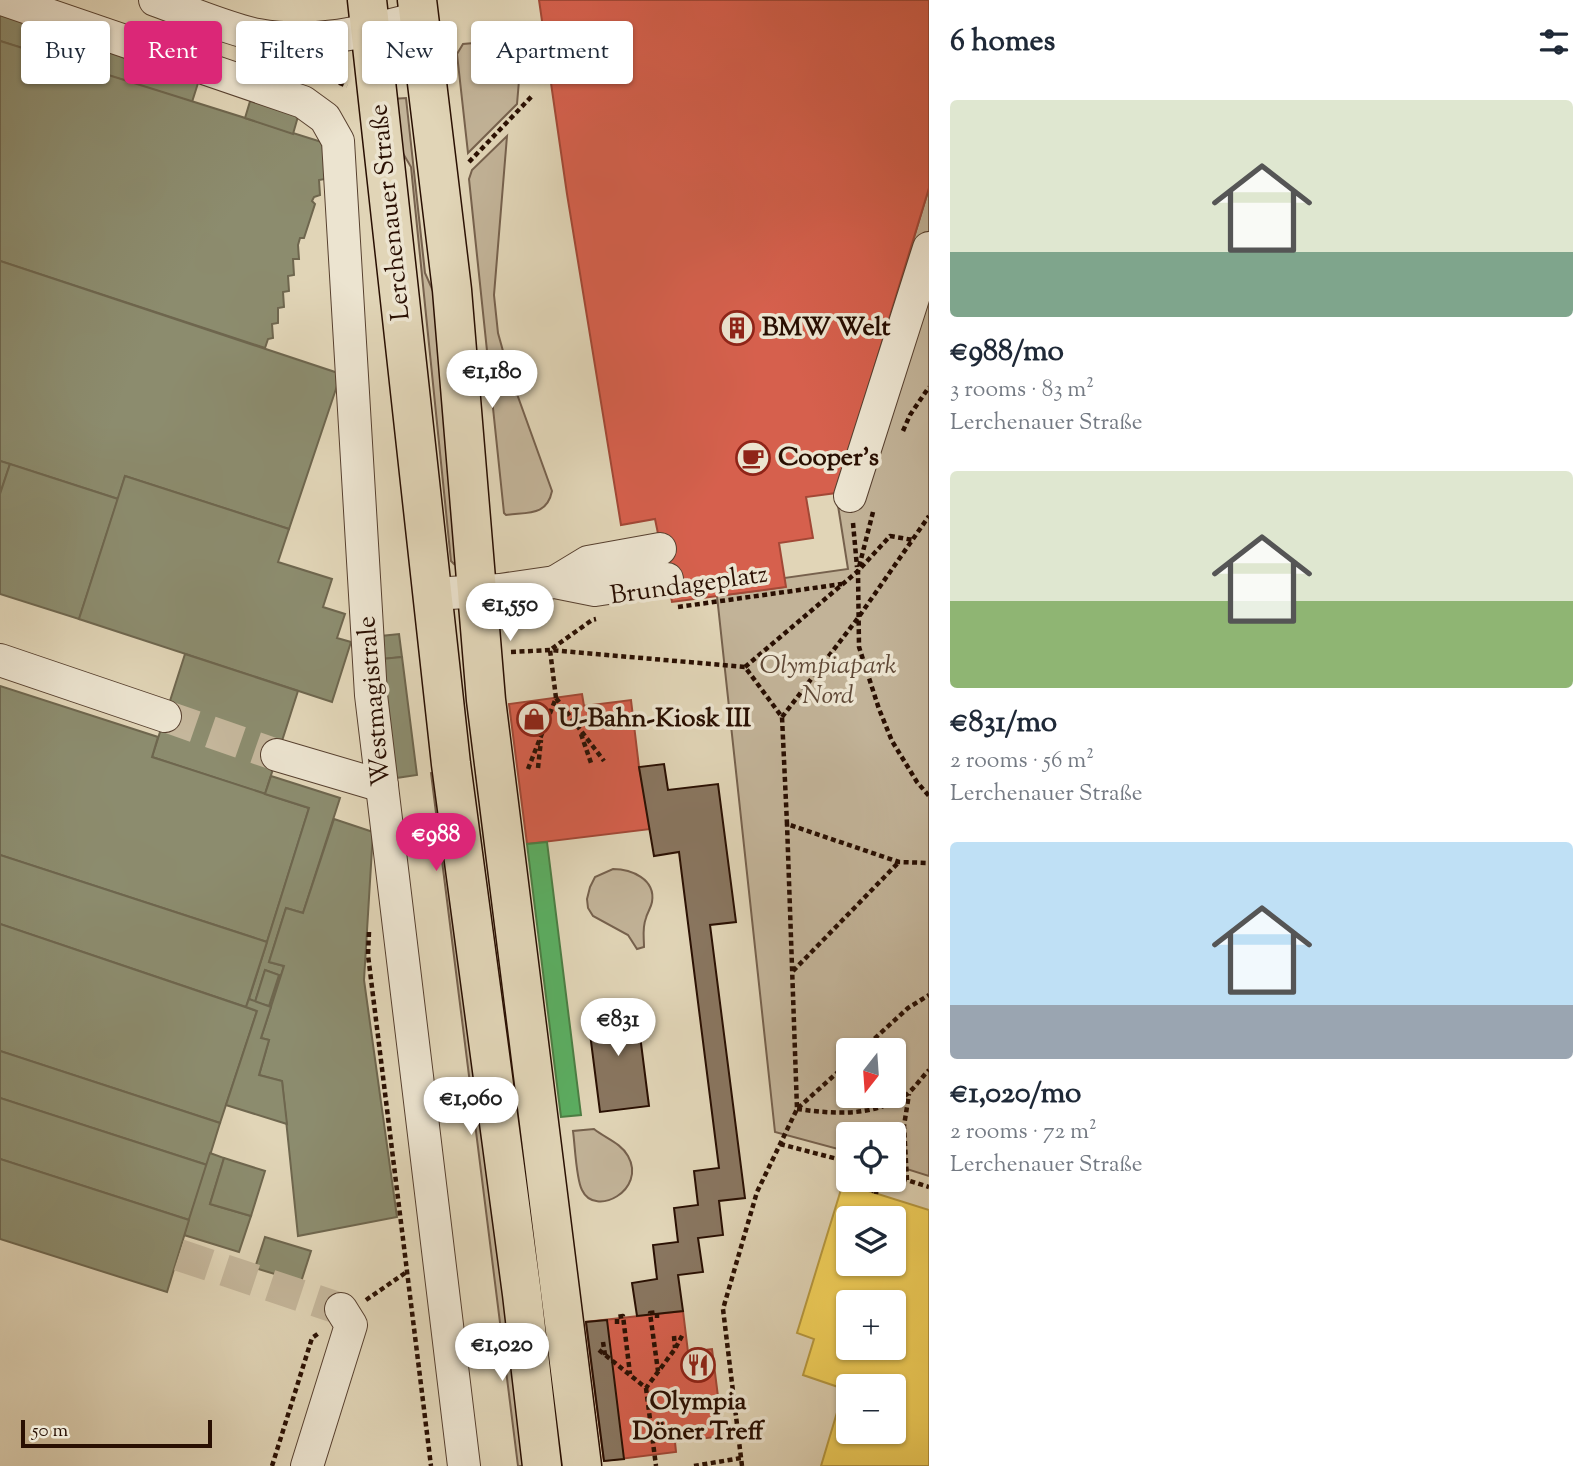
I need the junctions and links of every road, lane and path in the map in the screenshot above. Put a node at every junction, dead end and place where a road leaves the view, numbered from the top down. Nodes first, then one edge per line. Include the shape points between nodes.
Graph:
1 (5, 0) edge
2 (155, 0) edge
3 (418, 9) edge
4 (370, 15) edge
5 (533, 96) dead end
6 (468, 163) dead end
7 (929, 248) edge
8 (850, 496) joint
9 (929, 516) edge
10 (913, 540) junction
11 (858, 571) junction
12 (667, 579) joint
13 (842, 584) junction
14 (476, 591) junction
15 (432, 594) junction
16 (606, 618) dead end
17 (858, 618) junction
18 (550, 650) junction
19 (500, 653) dead end
20 (0, 660) edge
21 (745, 667) junction
22 (555, 698) junction
23 (165, 716) tunnel mouth
24 (782, 717) junction
25 (579, 730) junction
26 (542, 735) junction
27 (277, 755) tunnel mouth
28 (604, 761) dead end
29 (591, 763) dead end
30 (538, 768) dead end
31 (527, 769) dead end
32 (382, 786) junction
33 (929, 796) edge
34 (787, 824) junction
35 (899, 862) junction
36 (929, 863) edge
37 (792, 971) junction
38 (929, 995) edge
39 (875, 1038) edge
40 (929, 1070) edge
41 (836, 1074) edge
42 (909, 1093) junction
43 (797, 1109) junction
44 (780, 1144) junction
45 (836, 1158) edge
46 (907, 1180) joint
47 (929, 1187) edge
48 (540, 1291) junction
49 (341, 1309) dead end
50 (657, 1318) dead end
51 (617, 1324) dead end
52 (683, 1335) dead end
53 (674, 1336) dead end
54 (312, 1338) dead end
55 (603, 1342) dead end
56 (594, 1344) dead end
57 (675, 1349) junction
58 (605, 1356) junction
59 (658, 1372) junction
60 (630, 1375) junction
61 (646, 1388) junction
62 (741, 1458) junction
63 (272, 1466) edge
64 (307, 1466) edge
65 (464, 1466) edge
66 (542, 1466) edge
67 (582, 1466) edge
68 (656, 1466) edge
69 (694, 1466) edge
70 (742, 1466) edge

1 - 32 street, Westmagistrale via 303,102 325,118 338,141 371,695
2 - 4 street via 256,35 292,39 340,37
3 - 4 street
3 - 14 main road, Lerchenauer Straße via 452,290
4 - 15 main road, Lerchenauer Straße
5 - 6 path
7 - 8 street
8 - 11 path
9 - 10 path
10 - 11 path via 890,536
10 - 17 path
11 - 13 path
11 - 17 path
12 - 13 path, Brundageplatz
12 - 14 street via 595,590 555,582
13 - 21 path
14 - 15 street
14 - 48 main road, Lerchenauer Straße
15 - 48 main road, Lerchenauer Straße via 451,764
16 - 18 path, Brundageplatz via 592,620
17 - 24 path
17 - 33 path via 859,647 879,709 892,741
18 - 19 path
18 - 21 path
18 - 22 path
20 - 23 street
21 - 24 path
22 - 25 path
22 - 26 path
24 - 34 path
25 - 28 path
25 - 29 path
26 - 30 path
26 - 31 path
27 - 32 street
32 - 65 street, Westmagistrale
34 - 35 path
34 - 37 path
35 - 36 path
35 - 37 path
37 - 43 path
38 - 39 path
40 - 42 path
41 - 43 path
42 - 43 path via 888,1105 840,1114
42 - 46 path via 904,1126
43 - 44 path
44 - 45 path
44 - 62 path via 757,1192 723,1309
46 - 47 path
48 - 66 main road, Lerchenauer Straße
48 - 67 main road, Lerchenauer Straße
49 - 64 street via 351,1325
50 - 59 path via 657,1312 650,1313
51 - 60 path via 617,1317 623,1316
52 - 57 path
53 - 57 path
54 - 63 path
55 - 58 path
56 - 58 path
57 - 59 path
58 - 60 path
59 - 61 path
60 - 61 path
61 - 68 path
62 - 69 path
62 - 70 path

